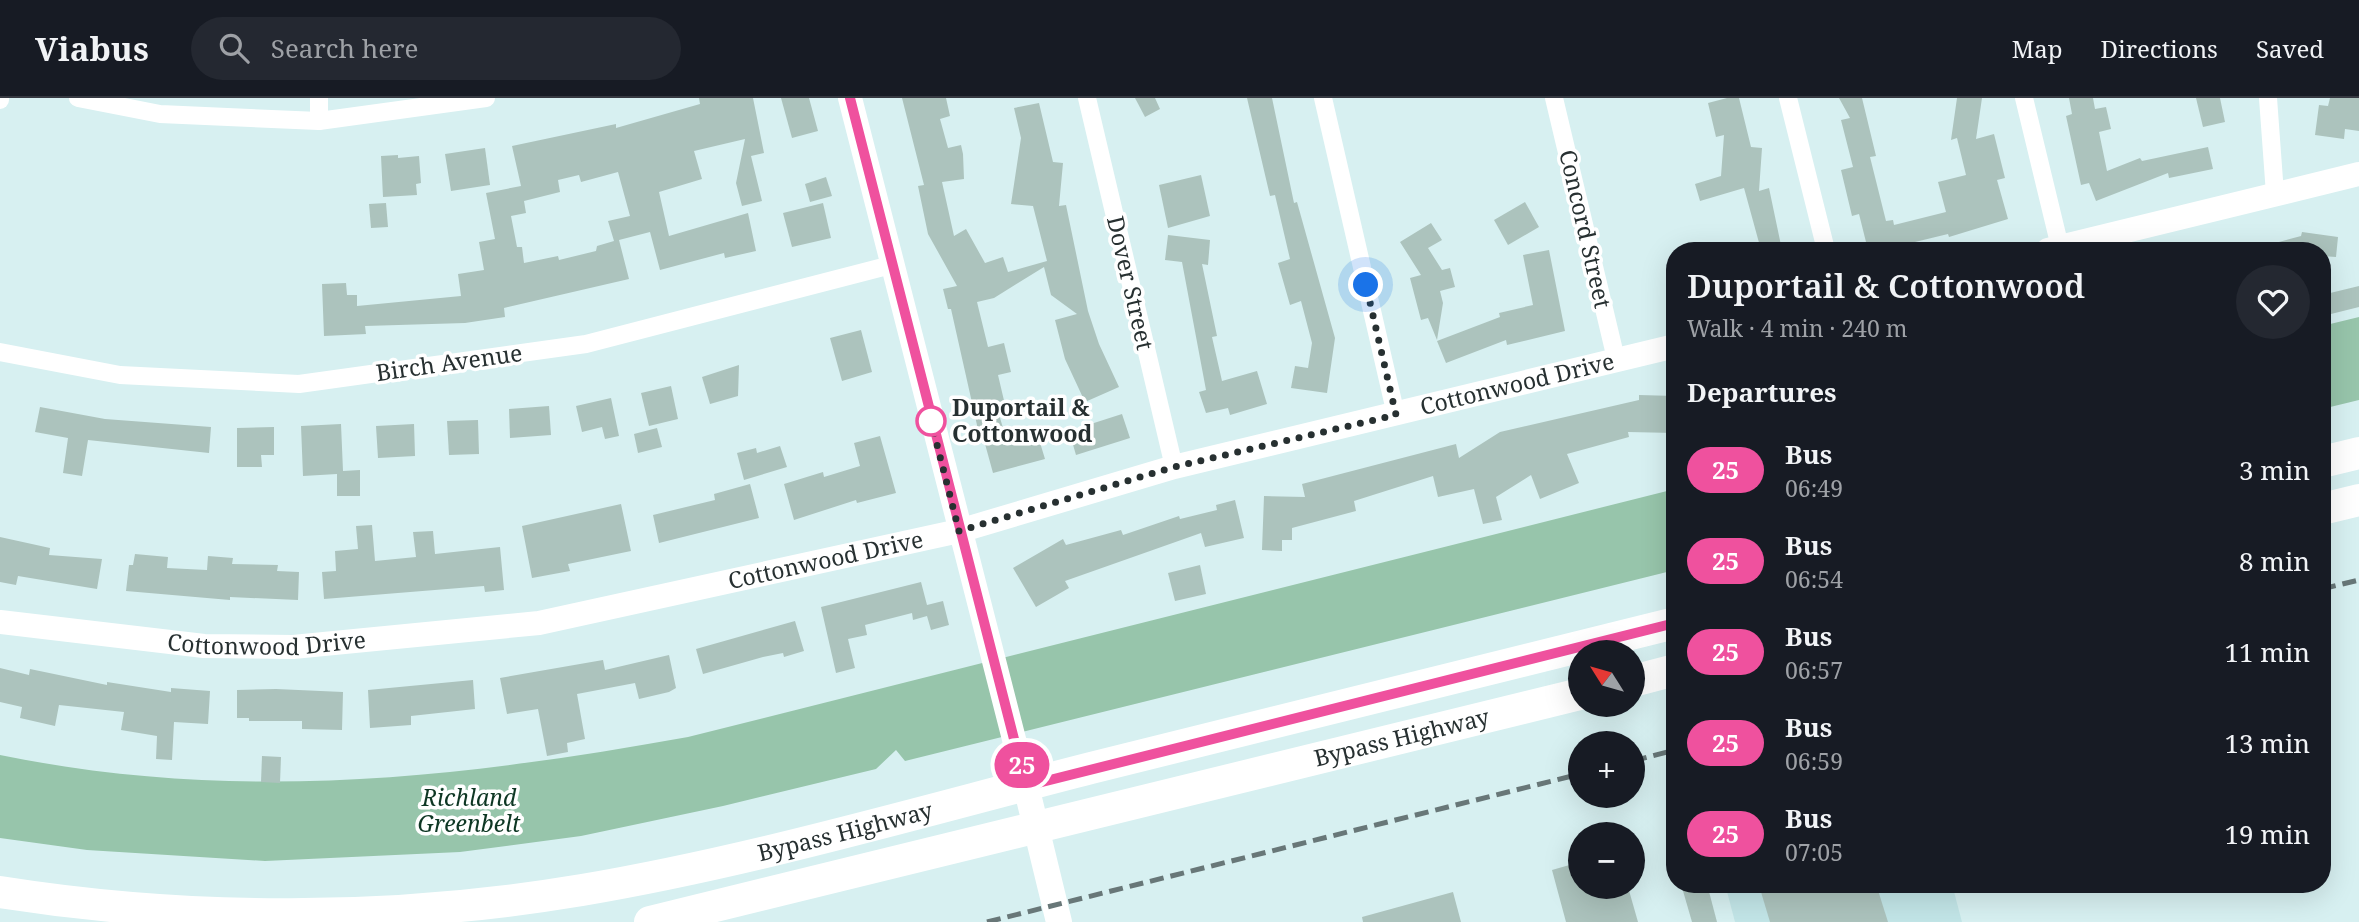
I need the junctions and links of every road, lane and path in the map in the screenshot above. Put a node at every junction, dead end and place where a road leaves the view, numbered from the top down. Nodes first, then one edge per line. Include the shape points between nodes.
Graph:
1 (78, 98) edge
2 (319, 98) edge
3 (486, 98) edge
4 (850, 98) edge
5 (1087, 98) edge
6 (1323, 98) edge
7 (1554, 98) edge
8 (1788, 98) edge
9 (2024, 98) edge
10 (2268, 98) edge
11 (319, 121) junction
12 (2359, 174) edge
13 (2275, 194) junction
14 (1824, 242) edge
15 (2053, 242) edge
16 (2082, 242) edge
17 (891, 265) junction
18 (1666, 348) edge
19 (0, 352) edge
20 (1616, 359) junction
21 (1396, 415) junction
22 (2359, 453) edge
23 (2331, 461) edge
24 (1174, 467) junction
25 (2359, 500) edge
26 (2331, 507) edge
27 (959, 531) junction
28 (0, 622) edge
29 (1666, 625) edge
30 (1666, 672) edge
31 (1645, 678) edge
32 (1568, 697) edge
33 (1026, 786) junction
34 (1036, 829) junction
35 (0, 892) edge
36 (650, 922) edge
37 (1059, 922) edge

1 - 11 street via 160,114
2 - 11 street
3 - 11 street
4 - 17 street
5 - 24 street, Dover Street
6 - 21 street
7 - 20 street, Concord Street
8 - 14 street
9 - 15 street
10 - 13 street
12 - 13 street
13 - 16 street
17 - 19 street, Birch Avenue via 586,344 299,384 120,375
17 - 27 street
18 - 20 street, Cottonwood Drive
20 - 21 street, Cottonwood Drive
21 - 24 street, Cottonwood Drive
22 - 23 highway
24 - 27 street, Cottonwood Drive
25 - 26 highway
27 - 28 street, Cottonwood Drive via 539,623 293,647 204,646
27 - 33 street
29 - 33 highway, Bypass Highway
30 - 31 highway
32 - 34 highway, Bypass Highway
33 - 34 main road
33 - 35 highway, Bypass Highway via 672,872 509,901 412,910 206,913 102,906
34 - 36 highway, Bypass Highway
34 - 37 main road

